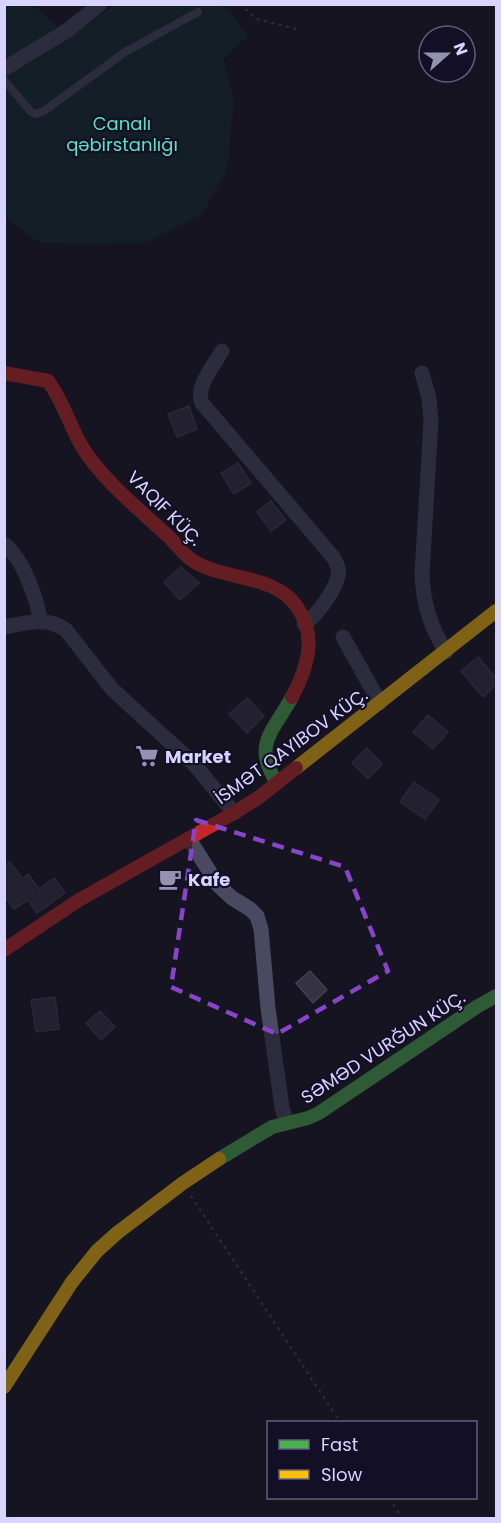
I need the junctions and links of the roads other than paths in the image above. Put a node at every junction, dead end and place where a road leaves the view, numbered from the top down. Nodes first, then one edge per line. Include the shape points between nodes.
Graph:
1 (100, 4) edge
2 (198, 12) dead end
3 (4, 69) edge
4 (4, 80) edge
5 (222, 351) dead end
6 (4, 373) edge
7 (422, 373) dead end
8 (4, 544) edge
9 (496, 611) edge
10 (40, 621) junction
11 (304, 624) junction
12 (4, 627) edge
13 (344, 637) dead end
14 (446, 651) junction
15 (380, 703) junction
16 (277, 783) junction
17 (234, 813) junction
18 (189, 839) junction
19 (4, 950) edge
20 (496, 996) edge
21 (286, 1123) junction
22 (4, 1387) edge

1 - 3 street via 68,30
2 - 4 lane via 125,52 36,114
5 - 11 street via 201,387 202,403 339,568 318,613
6 - 11 street, VAQIF KÜÇ. via 48,381 86,453 194,562 284,594 296,605
7 - 14 street via 431,421 423,596 429,619
8 - 10 street via 11,549 33,590
9 - 14 street
10 - 12 street
10 - 17 street via 57,623 66,630 112,688 195,765
11 - 16 street, VAQIF KÜÇ. via 309,640 305,670 265,743 266,767
13 - 15 street
14 - 15 street
15 - 16 street
16 - 17 street
17 - 18 street
18 - 19 street via 53,916
18 - 21 street via 218,885 257,916
20 - 21 street, SƏMƏD VURĞUN KÜÇ. via 319,1113
21 - 22 street, SƏMƏD VURĞUN KÜÇ. via 251,1138 183,1183 97,1251 72,1282

